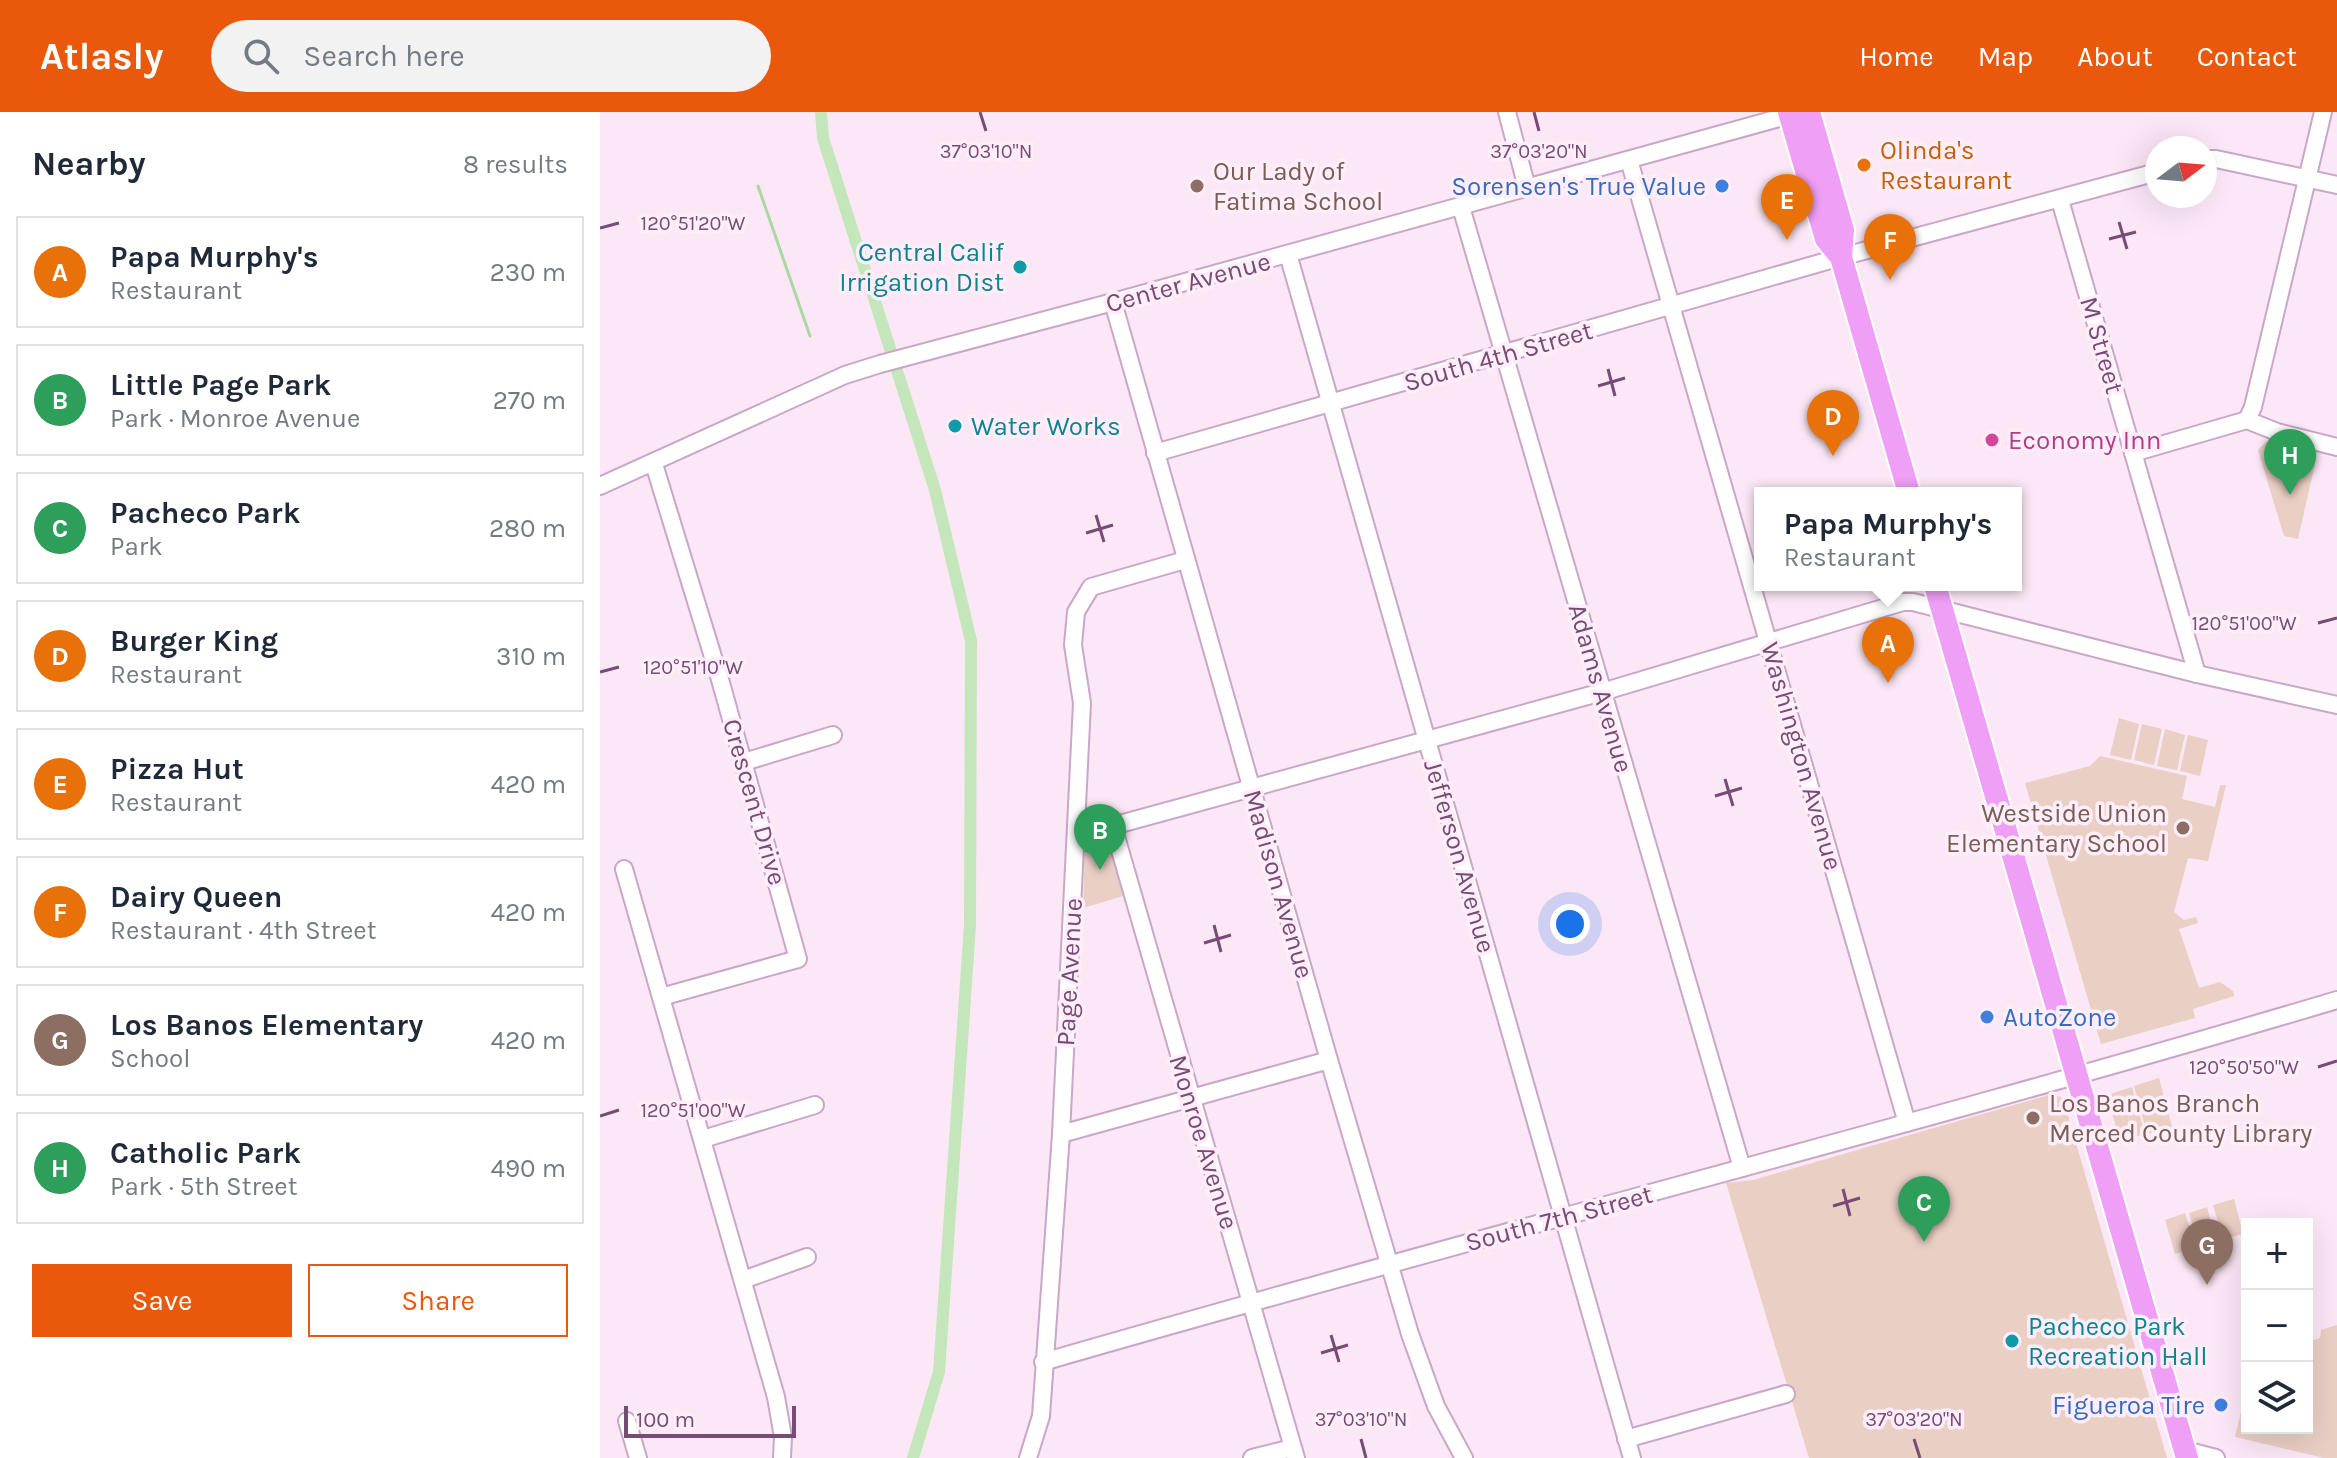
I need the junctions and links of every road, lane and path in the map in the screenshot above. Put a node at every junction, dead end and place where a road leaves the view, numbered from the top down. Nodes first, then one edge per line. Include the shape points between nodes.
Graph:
1 (1507, 112) edge
2 (2323, 112) edge
3 (1796, 113) edge
4 (1629, 160) junction
5 (2217, 161) edge
6 (2145, 175) edge
7 (2308, 178) junction
8 (2337, 185) edge
9 (1527, 188) junction
10 (2060, 200) junction
11 (1461, 207) junction
12 (1288, 254) junction
13 (1841, 257) junction
14 (1113, 302) junction
15 (1671, 307) junction
16 (1504, 354) junction
17 (1331, 403) junction
18 (2247, 420) junction
19 (2337, 447) edge
20 (1155, 453) junction
21 (2133, 453) junction
22 (654, 464) junction
23 (600, 486) edge
24 (1907, 487) edge
25 (1185, 560) junction
26 (1754, 589) edge
27 (1755, 591) edge
28 (1937, 591) edge
29 (1942, 609) junction
30 (1769, 640) junction
31 (2197, 674) junction
32 (1602, 692) junction
33 (2337, 705) edge
34 (833, 735) dead end
35 (1427, 740) junction
36 (744, 762) junction
37 (1252, 788) junction
38 (1113, 826) junction
39 (1076, 836) junction
40 (624, 869) dead end
41 (661, 997) junction
42 (2337, 1000) edge
43 (1329, 1060) junction
44 (2076, 1076) junction
45 (1190, 1097) junction
46 (815, 1105) dead end
47 (1907, 1123) junction
48 (1061, 1134) junction
49 (703, 1139) junction
50 (1742, 1168) junction
51 (1563, 1216) junction
52 (807, 1257) dead end
53 (1390, 1264) junction
54 (743, 1280) junction
55 (1252, 1301) junction
56 (1043, 1362) junction
57 (1786, 1394) dead end
58 (627, 1421) dead end
59 (1626, 1439) junction
60 (1294, 1453) edge
61 (2186, 1454) edge
62 (638, 1458) edge
63 (782, 1458) edge
64 (1028, 1458) edge
65 (1252, 1458) edge
66 (1464, 1458) edge
67 (1632, 1458) edge
68 (2216, 1458) edge

1 - 9 street
2 - 7 street
3 - 4 street, Center Avenue
3 - 13 highway via 1826,239
3 - 13 highway via 1818,172 1828,180 1843,230
4 - 9 street, Center Avenue
4 - 15 street, Washington Avenue
5 - 7 street
6 - 10 street, South 4th Street
7 - 8 street
7 - 18 street
9 - 11 street, Center Avenue
10 - 13 street, South 4th Street
10 - 21 street, M Street
11 - 12 street, Center Avenue
11 - 16 street, Adams Avenue
12 - 14 street, Center Avenue
12 - 17 street, Jefferson Avenue
13 - 15 street, South 4th Street
13 - 24 highway
14 - 20 street, Madison Avenue
14 - 22 street, Center Avenue via 845,375
15 - 16 street, South 4th Street
15 - 26 street, Washington Avenue
16 - 17 street, South 4th Street
16 - 32 street, Adams Avenue
17 - 20 street, South 4th Street
17 - 35 street, Jefferson Avenue
18 - 19 street
18 - 21 street
20 - 25 street, Madison Avenue
21 - 31 street, M Street
22 - 23 street, Center Avenue
22 - 36 street, Crescent Drive
25 - 37 street, Madison Avenue
25 - 39 street, Page Avenue via 1091,587 1076,612 1073,645 1082,703
27 - 30 street, Washington Avenue
28 - 29 highway
29 - 30 street via 1903,602
29 - 31 street
29 - 44 highway
30 - 32 street
30 - 47 street, Washington Avenue
31 - 33 street
32 - 35 street
32 - 50 street, Adams Avenue
34 - 36 street
35 - 37 street
35 - 51 street, Jefferson Avenue
36 - 41 street, Crescent Drive via 798,959
37 - 38 street
37 - 43 street, Madison Avenue
38 - 39 street
38 - 45 street, Monroe Avenue
39 - 48 street, Page Avenue
40 - 41 street
41 - 49 street
42 - 44 street, South 7th Street
43 - 45 street
43 - 53 street, Madison Avenue
44 - 47 street, South 7th Street
44 - 61 highway
45 - 48 street
45 - 55 street, Monroe Avenue
46 - 49 street
47 - 50 street, South 7th Street
48 - 56 street, Page Avenue
49 - 54 street
50 - 51 street, South 7th Street
51 - 53 street, South 7th Street
51 - 59 street, Jefferson Avenue
52 - 54 street
53 - 55 street, South 7th Street
53 - 66 street, Madison Avenue via 1436,1406
54 - 63 street via 780,1415
55 - 56 street, South 7th Street
55 - 60 street, Monroe Avenue
56 - 64 street, Page Avenue via 1041,1416
57 - 59 street
58 - 62 street
59 - 67 street, Jefferson Avenue
60 - 65 street
61 - 68 street

